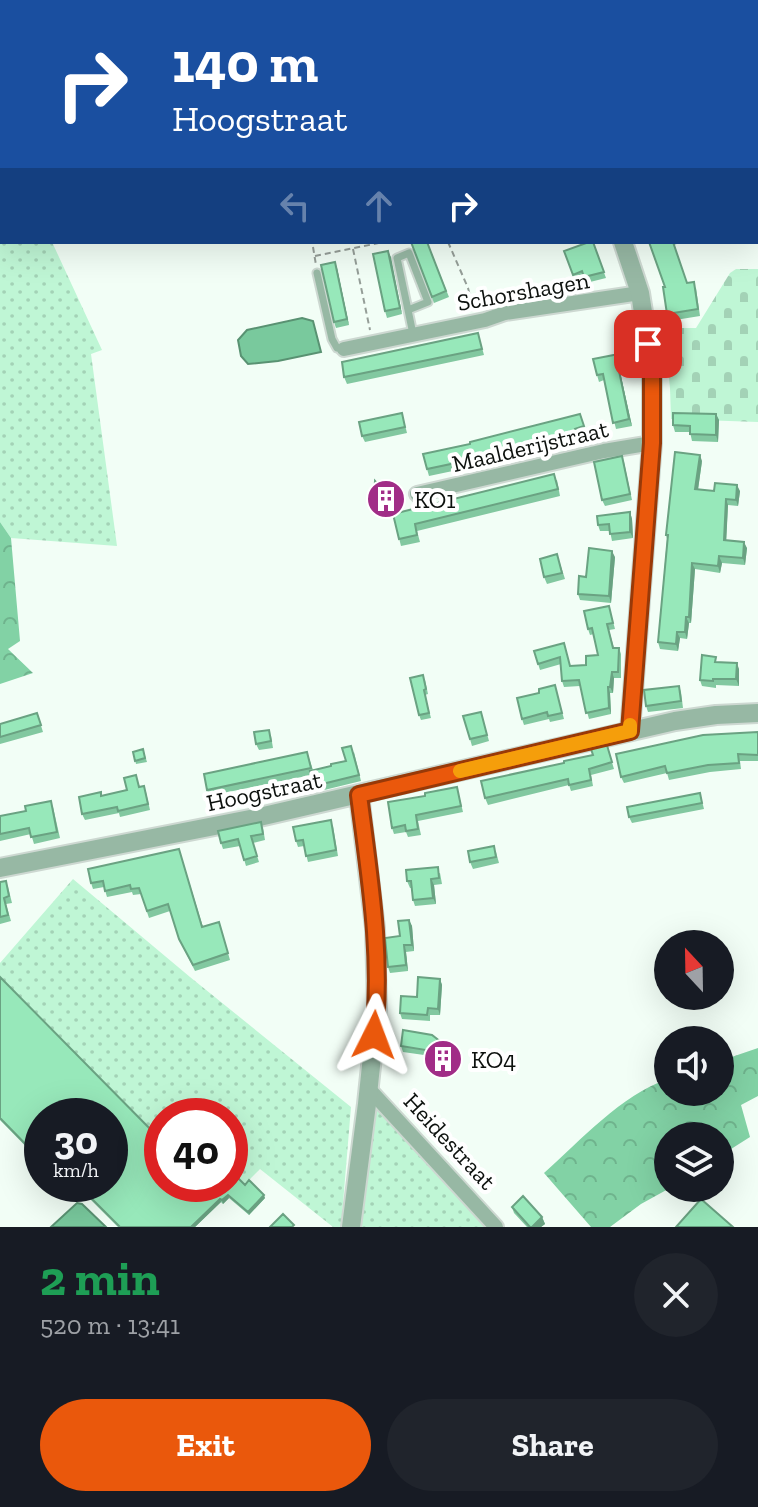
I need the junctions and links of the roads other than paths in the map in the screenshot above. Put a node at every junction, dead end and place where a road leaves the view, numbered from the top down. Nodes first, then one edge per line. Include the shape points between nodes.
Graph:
1 (624, 244) edge
2 (317, 273) road end
3 (640, 293) junction
4 (408, 310) junction
5 (413, 334) junction
6 (344, 349) joint
7 (652, 443) junction
8 (417, 494) dead end
9 (758, 713) edge
10 (630, 731) junction
11 (359, 795) junction
12 (0, 868) edge
13 (369, 1089) junction
14 (496, 1226) edge
15 (351, 1227) edge

1 - 3 street
2 - 6 lane, Schorshagen via 332,339
3 - 5 street, Schorshagen via 505,313
3 - 7 street via 652,370
4 - 4 lane, Schorshagen via 428,302 409,253 397,258
4 - 5 lane, Schorshagen
5 - 6 street, Schorshagen
7 - 8 street, Maalderijstraat
7 - 10 street
9 - 10 street, Hoogstraat via 699,717
10 - 11 street, Hoogstraat
11 - 12 street, Hoogstraat
11 - 13 street, Heidestraat via 375,928 377,1009
13 - 14 street, Heidestraat
13 - 15 street, Heidestraat

